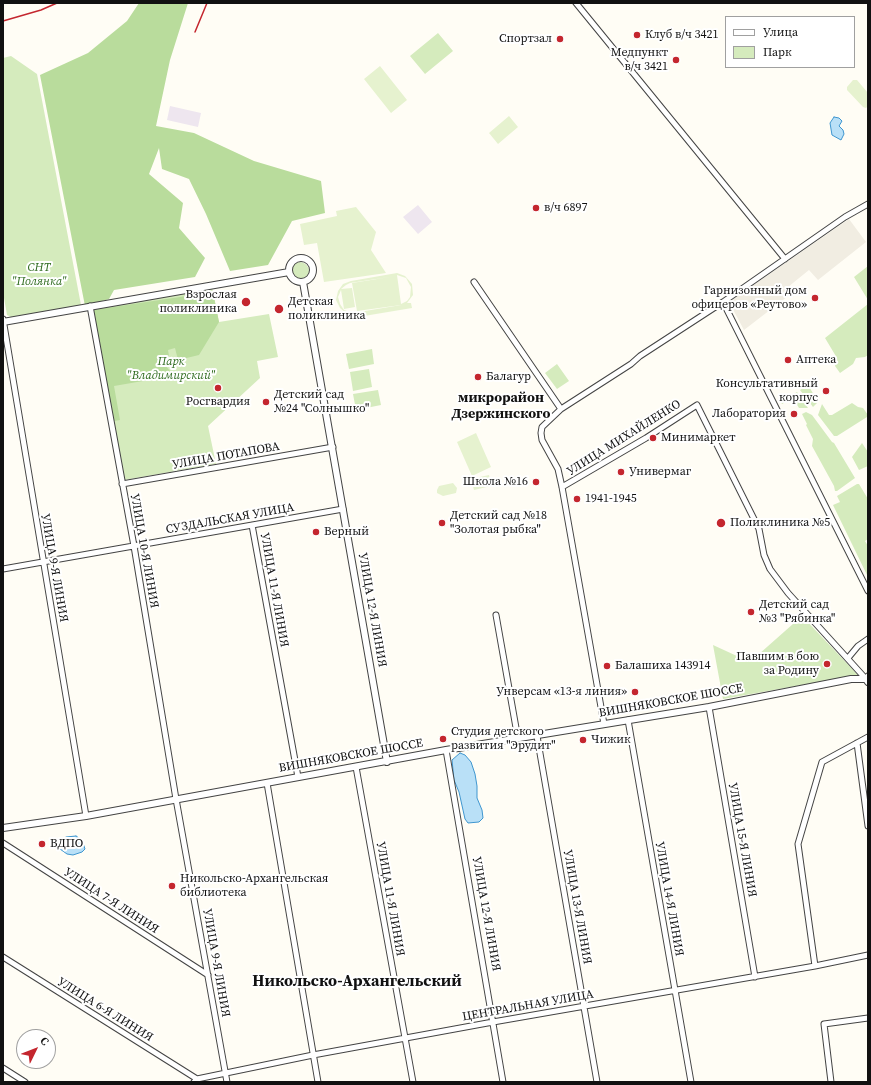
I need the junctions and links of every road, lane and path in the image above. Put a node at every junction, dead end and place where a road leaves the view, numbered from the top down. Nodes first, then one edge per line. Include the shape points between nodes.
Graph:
1 (576, 3) edge
2 (868, 204) edge
3 (785, 259) junction
4 (289, 272) junction
5 (303, 282) junction
6 (474, 282) dead end
7 (723, 302) junction
8 (90, 306) junction
9 (3, 321) edge
10 (562, 409) junction
11 (333, 447) junction
12 (122, 484) junction
13 (562, 487) junction
14 (343, 509) junction
15 (252, 525) junction
16 (134, 546) junction
17 (43, 562) junction
18 (3, 570) edge
19 (868, 591) edge
20 (496, 615) dead end
21 (868, 639) edge
22 (848, 658) junction
23 (867, 679) edge
24 (709, 707) junction
25 (628, 720) junction
26 (604, 724) junction
27 (537, 736) junction
28 (868, 737) edge
29 (518, 739) junction
30 (857, 743) junction
31 (446, 750) junction
32 (387, 762) junction
33 (356, 767) junction
34 (298, 777) junction
35 (267, 783) junction
36 (176, 799) junction
37 (86, 816) junction
38 (868, 826) edge
39 (3, 828) edge
40 (3, 843) edge
41 (868, 955) edge
42 (3, 957) edge
43 (815, 966) junction
44 (208, 975) junction
45 (755, 976) junction
46 (675, 991) junction
47 (584, 1006) junction
48 (868, 1018) edge
49 (493, 1022) junction
50 (405, 1038) junction
51 (313, 1055) junction
52 (3, 1068) edge
53 (226, 1073) junction
54 (196, 1080) edge
55 (25, 1082) edge
56 (227, 1082) edge
57 (318, 1082) edge
58 (413, 1082) edge
59 (504, 1082) edge
60 (597, 1082) edge
61 (691, 1082) edge
62 (831, 1082) edge

1 - 3 street
2 - 3 street
3 - 7 street
4 - 5 street via 292,279
4 - 5 street via 290,264 296,259 307,261 312,271 310,278
4 - 8 street
5 - 11 street, УЛИЦА 12-Я ЛИНИЯ
6 - 10 street
7 - 10 street
7 - 19 street
8 - 9 street
8 - 12 street, УЛИЦА 10-Я ЛИНИЯ
9 - 17 street, УЛИЦА 9-Я ЛИНИЯ
10 - 13 street via 542,427 540,433 558,469
11 - 12 street, УЛИЦА ПОТАПОВА
11 - 14 street, УЛИЦА 12-Я ЛИНИЯ
12 - 16 street, УЛИЦА 10-Я ЛИНИЯ
13 - 22 street, УЛИЦА МИХАЙЛЕНКО via 646,438 696,404 759,529 764,555 770,569 788,593
13 - 26 street
14 - 15 street, СУЗДАЛЬСКАЯ УЛИЦА
14 - 32 street, УЛИЦА 12-Я ЛИНИЯ
15 - 16 street, СУЗДАЛЬСКАЯ УЛИЦА
15 - 34 street, УЛИЦА 11-Я ЛИНИЯ
16 - 17 street, СУЗДАЛЬСКАЯ УЛИЦА
16 - 36 street, УЛИЦА 10-Я ЛИНИЯ
17 - 18 street, СУЗДАЛЬСКАЯ УЛИЦА
17 - 37 street, УЛИЦА 9-Я ЛИНИЯ
20 - 29 street
21 - 22 street
22 - 23 street
23 - 24 street, ВИШНЯКОВСКОЕ ШОССЕ via 851,679
24 - 25 street, ВИШНЯКОВСКОЕ ШОССЕ
24 - 45 street, УЛИЦА 15-Я ЛИНИЯ
25 - 26 street, ВИШНЯКОВСКОЕ ШОССЕ
25 - 46 street, УЛИЦА 14-Я ЛИНИЯ
26 - 27 street, ВИШНЯКОВСКОЕ ШОССЕ
27 - 29 street, ВИШНЯКОВСКОЕ ШОССЕ
27 - 47 street, УЛИЦА 13-Я ЛИНИЯ
28 - 30 street
29 - 31 street, ВИШНЯКОВСКОЕ ШОССЕ
30 - 38 street
30 - 43 street via 822,762 798,844
31 - 32 street, ВИШНЯКОВСКОЕ ШОССЕ
31 - 49 street, УЛИЦА 12-Я ЛИНИЯ
32 - 33 street, ВИШНЯКОВСКОЕ ШОССЕ
33 - 34 street, ВИШНЯКОВСКОЕ ШОССЕ
33 - 50 street, УЛИЦА 11-Я ЛИНИЯ
34 - 35 street, ВИШНЯКОВСКОЕ ШОССЕ
35 - 36 street, ВИШНЯКОВСКОЕ ШОССЕ
35 - 51 street
36 - 37 street, ВИШНЯКОВСКОЕ ШОССЕ
36 - 44 street, УЛИЦА 9-Я ЛИНИЯ
37 - 39 street, ВИШНЯКОВСКОЕ ШОССЕ
40 - 44 street, УЛИЦА 7-Я ЛИНИЯ
41 - 43 street, ЦЕНТРАЛЬНАЯ УЛИЦА
42 - 54 street, УЛИЦА 6-Я ЛИНИЯ
43 - 45 street, ЦЕНТРАЛЬНАЯ УЛИЦА
44 - 53 street, УЛИЦА 9-Я ЛИНИЯ
45 - 46 street, ЦЕНТРАЛЬНАЯ УЛИЦА
46 - 47 street, ЦЕНТРАЛЬНАЯ УЛИЦА
46 - 61 street, УЛИЦА 14-Я ЛИНИЯ
47 - 49 street, ЦЕНТРАЛЬНАЯ УЛИЦА
47 - 60 street, УЛИЦА 13-Я ЛИНИЯ
48 - 62 street via 824,1024
49 - 50 street, ЦЕНТРАЛЬНАЯ УЛИЦА
49 - 59 street, УЛИЦА 12-Я ЛИНИЯ
50 - 51 street, ЦЕНТРАЛЬНАЯ УЛИЦА
50 - 58 street, УЛИЦА 11-Я ЛИНИЯ
51 - 53 street, ЦЕНТРАЛЬНАЯ УЛИЦА
51 - 57 street
52 - 55 street
53 - 54 street, ЦЕНТРАЛЬНАЯ УЛИЦА
53 - 56 street, УЛИЦА 9-Я ЛИНИЯ

